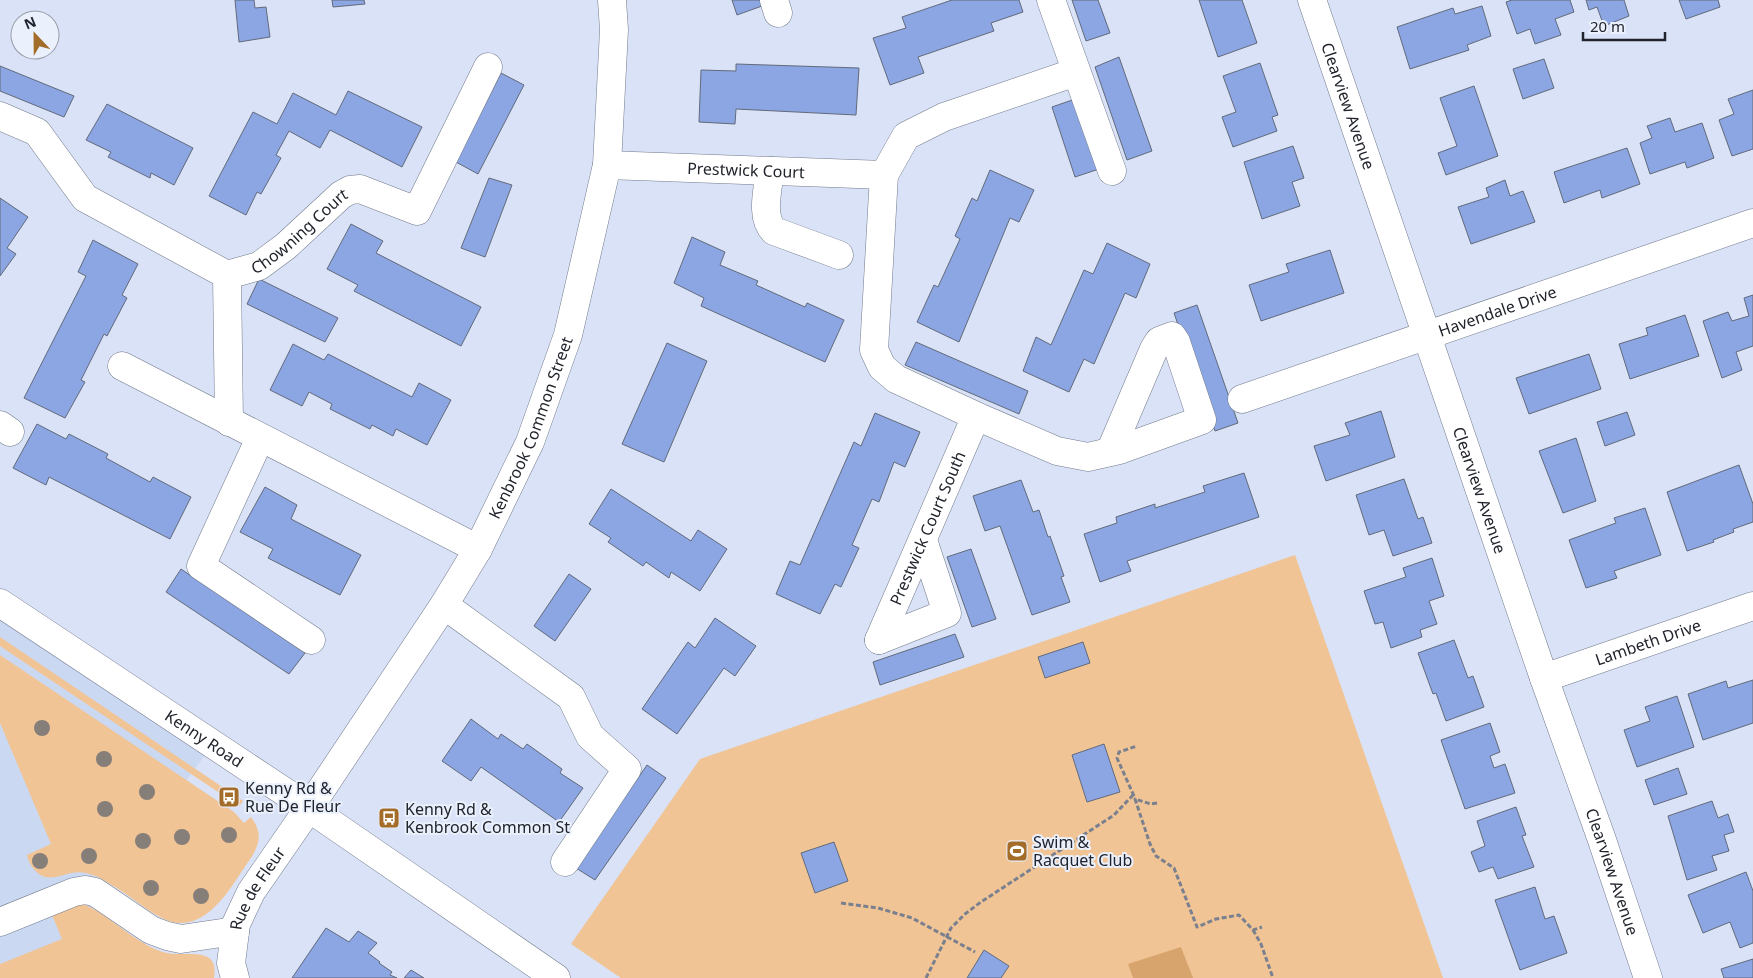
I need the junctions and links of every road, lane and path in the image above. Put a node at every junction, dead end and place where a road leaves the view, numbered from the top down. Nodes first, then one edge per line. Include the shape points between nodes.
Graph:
1 (612, 0) edge
2 (1051, 0) edge
3 (1312, 0) edge
4 (488, 68) dead end
5 (1076, 72) junction
6 (0, 116) edge
7 (607, 164) junction
8 (770, 171) junction
9 (1112, 171) dead end
10 (884, 175) junction
11 (1753, 223) edge
12 (839, 255) dead end
13 (228, 275) junction
14 (1426, 334) junction
15 (122, 366) dead end
16 (1242, 399) dead end
17 (976, 416) junction
18 (229, 422) junction
19 (260, 438) junction
20 (1110, 452) junction
21 (923, 540) junction
22 (478, 549) junction
23 (0, 603) edge
24 (444, 605) junction
25 (1753, 606) edge
26 (311, 640) dead end
27 (1544, 678) junction
28 (1137, 746) dead end
29 (1134, 797) junction
30 (1157, 803) dead end
31 (310, 808) junction
32 (565, 862) dead end
33 (841, 903) dead end
34 (0, 922) edge
35 (1262, 927) dead end
36 (1253, 930) junction
37 (235, 931) junction
38 (946, 937) junction
39 (975, 952) dead end
40 (235, 978) edge
41 (556, 978) edge
42 (926, 978) edge
43 (1273, 978) edge
44 (1648, 978) edge

1 - 7 street, Kenbrook Common Street via 614,30
2 - 5 street
3 - 14 street, Clearview Avenue
4 - 13 street, Chowning Court via 417,210 360,189 350,190 260,266
5 - 9 street
5 - 10 street via 944,117 906,136
6 - 13 street, Chowning Court via 37,132 85,198
7 - 8 street, Prestwick Court
7 - 22 street, Kenbrook Common Street via 568,335 530,442
8 - 10 street, Prestwick Court
8 - 12 street via 768,225 774,231
10 - 17 street via 874,350 882,367 896,379
11 - 14 street, Havendale Drive
13 - 18 street, Chowning Court
14 - 16 street, Havendale Drive
14 - 27 street, Clearview Avenue
15 - 18 street
17 - 20 street via 1057,451 1088,458
17 - 21 street, Prestwick Court South
18 - 19 street
19 - 22 street
19 - 26 street via 201,566
20 - 20 street via 1202,420 1172,336 1159,341 1154,350
21 - 21 street, Prestwick Court South via 878,640 947,613
22 - 24 street, Kenbrook Common Street
23 - 31 street, Kenny Road
24 - 31 street, Kenbrook Common Street
24 - 32 street via 571,697 590,736 627,769
25 - 27 street, Lambeth Drive
27 - 44 street, Clearview Avenue
28 - 29 path via 1119,752 1117,758
29 - 30 path
29 - 36 path via 1150,844 1156,856 1174,868 1197,927 1216,919 1239,916
29 - 38 path via 1114,815 964,914
31 - 37 street, Rue de Fleur via 250,892
31 - 41 street, Kenny Road
33 - 38 path via 878,908 912,918
34 - 37 street via 85,890 96,892 151,930 167,936 181,939
35 - 36 path
36 - 43 path
37 - 40 street, Rue de Fleur via 231,963
38 - 39 path
38 - 42 path

